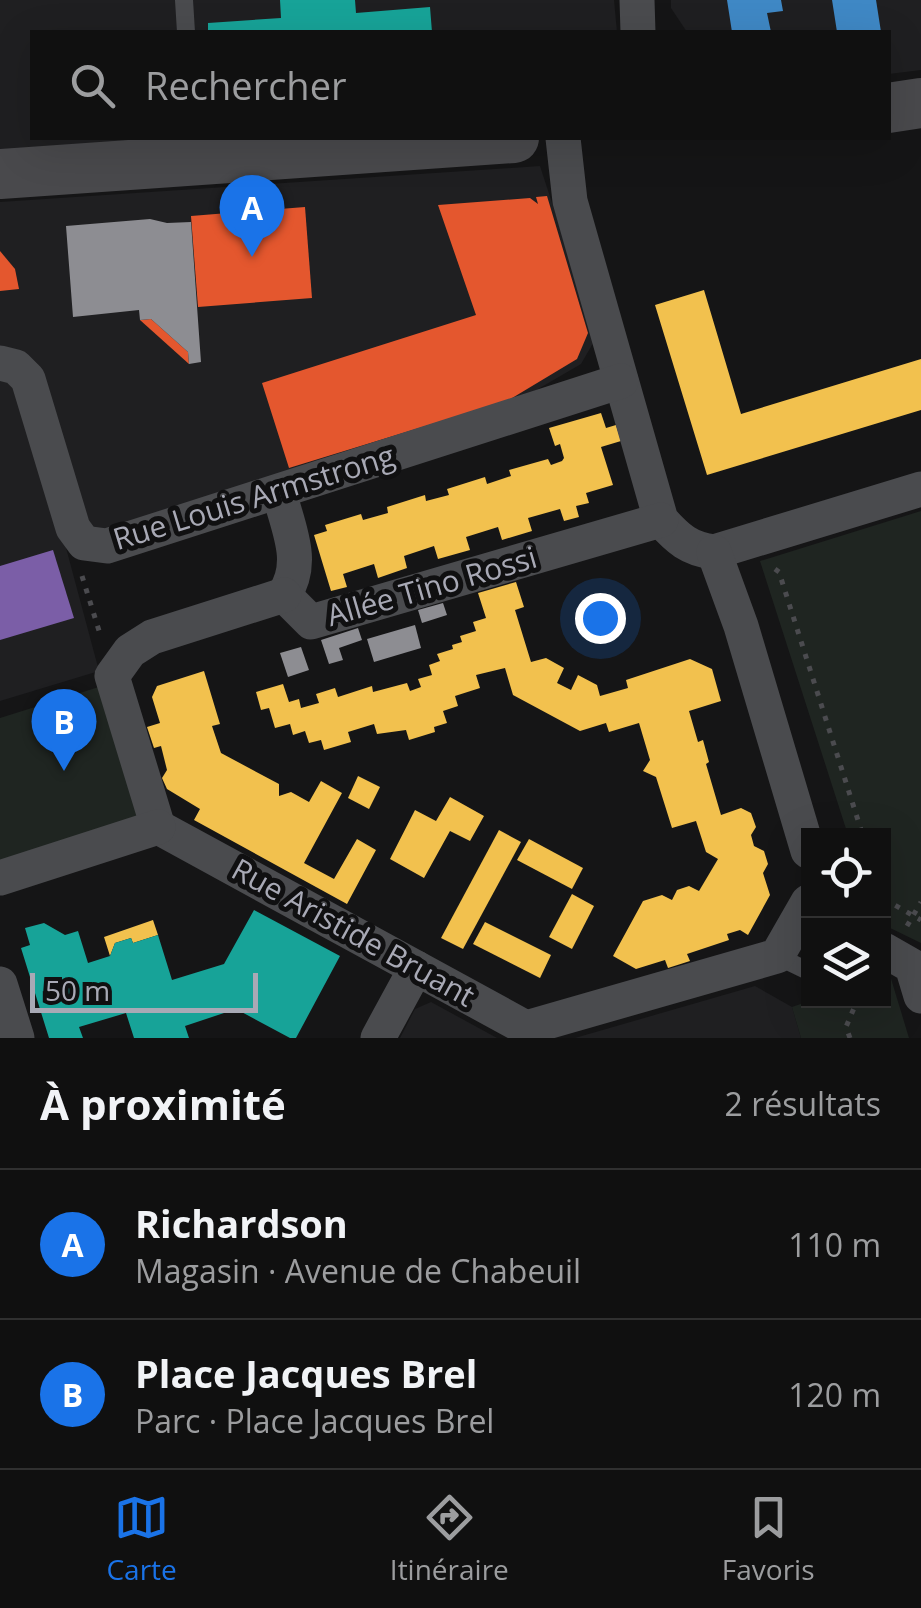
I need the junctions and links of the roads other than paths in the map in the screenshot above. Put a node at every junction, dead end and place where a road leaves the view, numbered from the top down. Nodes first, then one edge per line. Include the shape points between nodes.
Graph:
1 (184, 0) edge
2 (637, 0) edge
3 (186, 30) edge
4 (638, 30) edge
5 (921, 103) edge
6 (891, 108) edge
7 (461, 140) edge
8 (562, 140) edge
9 (194, 150) edge
10 (0, 174) edge
11 (0, 363) edge
12 (621, 381) junction
13 (921, 488) edge
14 (279, 492) junction
15 (662, 520) junction
16 (719, 565) junction
17 (284, 595) junction
18 (158, 827) junction
19 (801, 829) edge
20 (0, 878) edge
21 (804, 918) edge
22 (891, 954) edge
23 (793, 964) edge
24 (416, 968) junction
25 (0, 984) edge
26 (921, 996) edge
27 (17, 1038) edge
28 (378, 1038) edge

1 - 3 lane
2 - 4 street
5 - 6 main road
7 - 9 main road
8 - 12 street via 570,201
9 - 10 main road
11 - 14 street, Rue Louis Armstrong via 28,379 73,528 84,543 107,546
12 - 14 street, Rue Louis Armstrong
12 - 15 street
13 - 16 street
14 - 17 street via 296,561 296,578
15 - 16 street
15 - 17 street, Allée Tino Rossi via 311,622
16 - 19 street
17 - 18 street, Allée Tino Rossi via 152,637 130,651 112,676
18 - 20 street
18 - 24 street, Rue Aristide Bruant
21 - 23 street, Rue Aristide Bruant
22 - 26 street via 912,966
23 - 24 street, Rue Aristide Bruant via 526,1028
24 - 28 street
25 - 27 street

